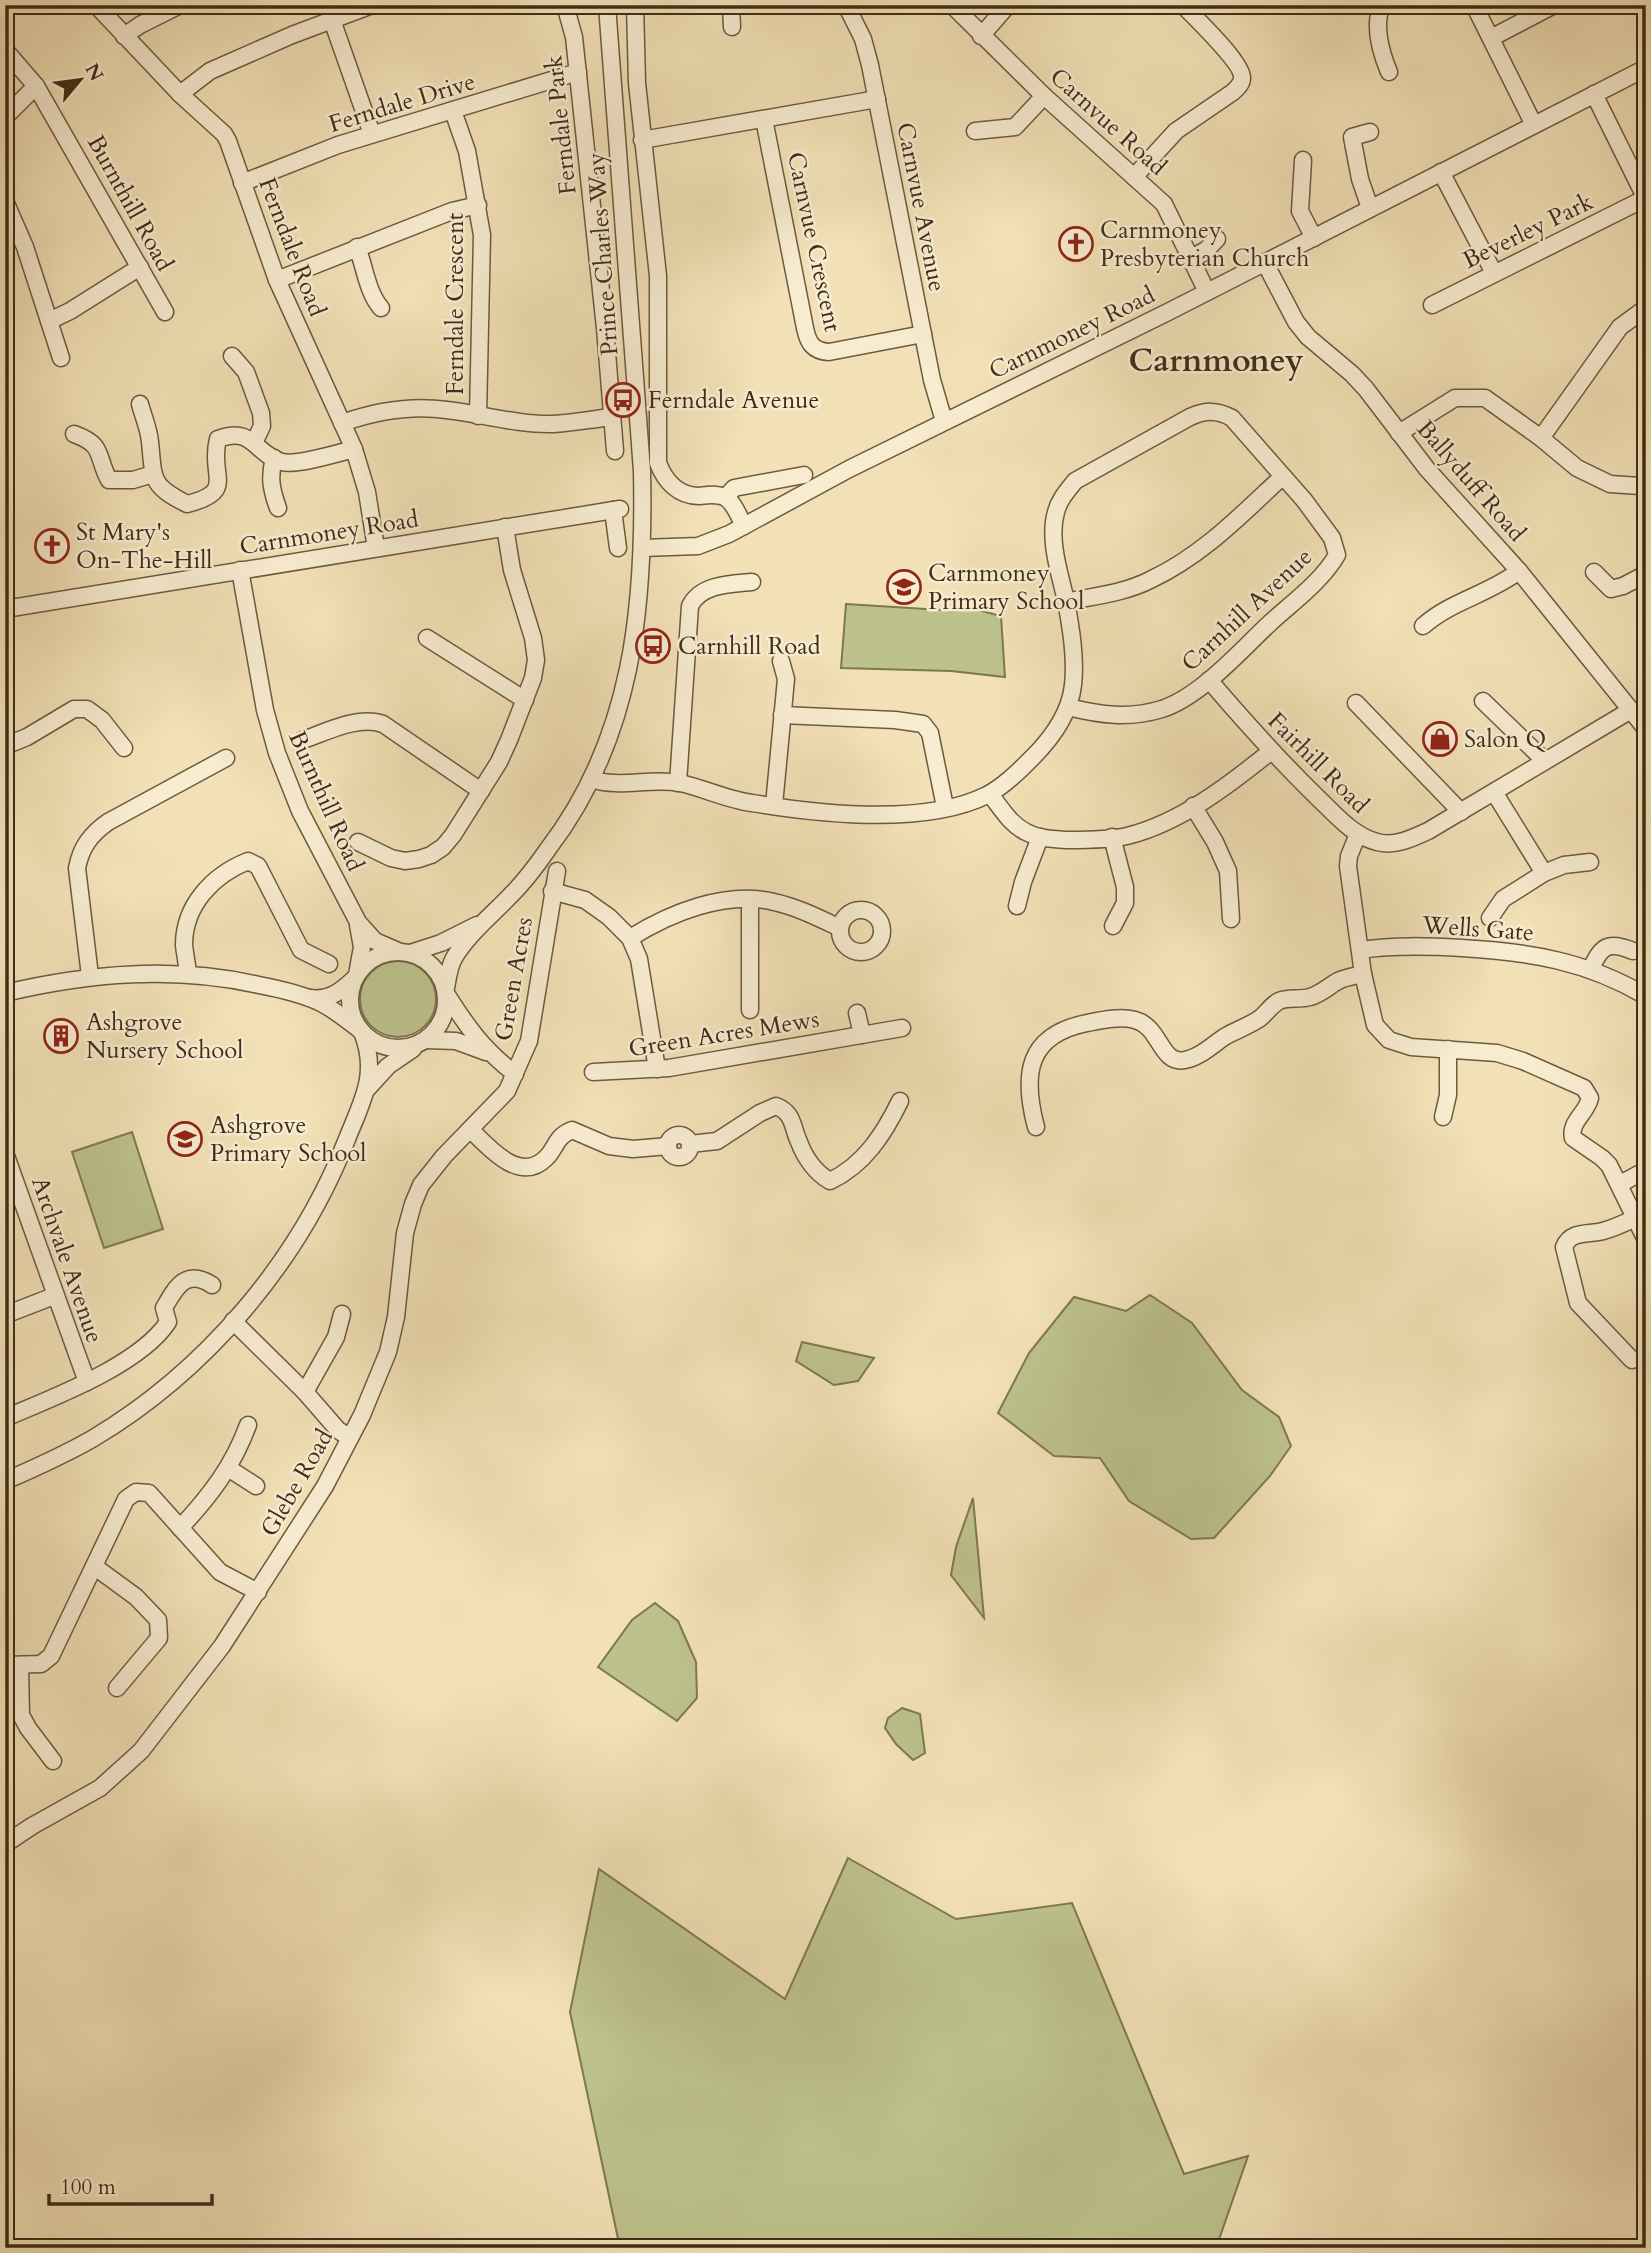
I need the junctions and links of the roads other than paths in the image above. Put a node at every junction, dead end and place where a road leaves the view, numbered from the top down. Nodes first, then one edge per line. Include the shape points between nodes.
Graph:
1 (96, 5) edge
2 (180, 5) edge
3 (372, 5) edge
4 (565, 5) edge
5 (607, 5) edge
6 (635, 5) edge
7 (731, 5) edge
8 (846, 5) edge
9 (952, 5) edge
10 (1008, 5) edge
11 (1183, 5) edge
12 (1382, 5) edge
13 (1474, 5) edge
14 (1554, 5) edge
15 (332, 20) junction
16 (732, 27) dead end
17 (124, 36) junction
18 (981, 36) junction
19 (1491, 38) junction
20 (5, 50) edge
21 (1646, 68) edge
22 (578, 72) junction
23 (1389, 72) dead end
24 (37, 86) junction
25 (180, 94) junction
26 (1594, 94) junction
27 (1044, 96) junction
28 (877, 99) junction
29 (453, 111) junction
30 (5, 117) edge
31 (764, 119) junction
32 (1534, 125) junction
33 (975, 131) dead end
34 (1370, 132) dead end
35 (372, 134) junction
36 (642, 140) junction
37 (1303, 160) dead end
38 (1441, 172) junction
39 (1134, 177) junction
40 (242, 183) junction
41 (1646, 198) edge
42 (5, 201) edge
43 (478, 205) junction
44 (1370, 208) junction
45 (1314, 238) junction
46 (1216, 239) dead end
47 (357, 247) junction
48 (1191, 258) junction
49 (1265, 263) junction
50 (141, 267) junction
51 (1493, 273) junction
52 (277, 279) junction
53 (1207, 292) junction
54 (1432, 305) dead end
55 (381, 308) dead end
56 (1646, 308) edge
57 (166, 312) dead end
58 (49, 321) junction
59 (923, 334) junction
60 (232, 356) dead end
61 (61, 358) dead end
62 (140, 404) dead end
63 (478, 416) junction
64 (612, 417) junction
65 (944, 421) junction
66 (342, 423) junction
67 (1399, 433) junction
68 (74, 434) dead end
69 (1541, 438) junction
70 (254, 443) junction
71 (354, 449) junction
72 (615, 451) dead end
73 (274, 458) junction
74 (153, 474) junction
75 (804, 475) dead end
76 (1282, 477) junction
77 (1646, 483) edge
78 (726, 497) junction
79 (278, 508) dead end
80 (744, 526) junction
81 (505, 527) junction
82 (376, 548) junction
83 (618, 548) dead end
84 (643, 548) junction
85 (240, 570) junction
86 (1519, 570) junction
87 (1594, 572) dead end
88 (1646, 574) edge
89 (752, 582) dead end
90 (1066, 601) junction
91 (5, 609) edge
92 (1423, 626) dead end
93 (427, 638) dead end
94 (781, 661) dead end
95 (1209, 680) junction
96 (525, 700) junction
97 (1483, 701) dead end
98 (1356, 703) dead end
99 (1068, 707) junction
100 (1631, 710) junction
101 (782, 715) junction
102 (1646, 729) edge
103 (303, 740) dead end
104 (5, 746) edge
105 (124, 748) dead end
106 (1270, 752) junction
107 (226, 758) dead end
108 (1545, 761) junction
109 (591, 779) junction
110 (678, 783) junction
111 (481, 791) junction
112 (1494, 792) junction
113 (990, 794) junction
114 (774, 805) junction
115 (1193, 806) junction
116 (945, 807) junction
117 (1461, 812) junction
118 (1358, 834) junction
119 (1040, 837) junction
120 (1112, 837) junction
121 (358, 842) dead end
122 (1590, 862) dead end
123 (557, 870) dead end
124 (1544, 873) junction
125 (552, 891) junction
126 (750, 900) junction
127 (1017, 906) dead end
128 (1490, 918) dead end
129 (488, 919) junction
130 (1231, 919) dead end
131 (358, 922) junction
132 (1113, 926) dead end
133 (840, 928) dead end
134 (630, 938) junction
135 (1360, 950) junction
136 (1633, 951) dead end
137 (404, 952) junction
138 (329, 964) dead end
139 (1591, 969) junction
140 (188, 973) junction
141 (1363, 974) junction
142 (90, 976) junction
143 (355, 977) junction
144 (446, 991) junction
145 (5, 993) edge
146 (1646, 996) edge
147 (308, 998) junction
148 (750, 1010) dead end
149 (857, 1013) dead end
150 (902, 1028) dead end
151 (361, 1031) junction
152 (862, 1035) junction
153 (424, 1042) junction
154 (1448, 1049) junction
155 (488, 1053) junction
156 (657, 1069) junction
157 (593, 1072) dead end
158 (515, 1074) junction
159 (365, 1093) junction
160 (900, 1101) dead end
161 (1443, 1118) dead end
162 (1036, 1127) dead end
163 (471, 1130) junction
164 (5, 1153) edge
165 (1646, 1170) edge
166 (1619, 1184) junction
167 (1635, 1218) junction
168 (1646, 1240) edge
169 (212, 1285) dead end
170 (54, 1296) junction
171 (342, 1314) dead end
172 (5, 1315) edge
173 (233, 1321) junction
174 (1634, 1359) dead end
175 (86, 1382) junction
176 (305, 1392) junction
177 (5, 1418) edge
178 (248, 1425) dead end
179 (350, 1438) junction
180 (228, 1468) junction
181 (5, 1481) edge
182 (256, 1486) dead end
183 (180, 1528) junction
184 (95, 1567) junction
185 (258, 1592) junction
186 (13, 1666) edge
187 (117, 1688) dead end
188 (53, 1761) dead end
189 (5, 1844) edge

1 - 17 street, Ferndale Road
2 - 17 street
3 - 15 street
4 - 22 street, Ferndale Park
5 - 84 street, Prince Charles Way via 641,457
6 - 36 street
7 - 16 street
8 - 28 street, Carnvue Avenue via 863,39
9 - 18 street, Carnvue Road
10 - 18 street
11 - 39 street via 1233,60 1242,78 1233,92 1164,142
12 - 23 street via 1382,57
13 - 19 street
14 - 19 street
15 - 25 street via 210,71
15 - 35 street
17 - 25 street, Ferndale Road
18 - 27 street, Carnvue Road
19 - 32 street
20 - 24 street, Burnthill Road
21 - 26 street, Carnmoney Road
22 - 29 street, Ferndale Drive
22 - 64 street, Ferndale Park
24 - 30 street
24 - 50 street, Burnthill Road
25 - 40 street, Ferndale Road via 224,134
26 - 32 street, Carnmoney Road
26 - 41 street
27 - 33 street via 1015,127
27 - 39 street, Carnvue Road
28 - 31 street
28 - 59 street, Carnvue Avenue
29 - 35 street, Ferndale Drive
29 - 43 street, Ferndale Crescent
31 - 36 street
31 - 59 street, Carnvue Crescent via 812,347 829,352
32 - 38 street, Carnmoney Road
34 - 44 street via 1352,136
35 - 40 street, Ferndale Drive
36 - 78 street via 658,276 658,463 663,477 683,492
37 - 45 street via 1300,211
38 - 44 street, Carnmoney Road
38 - 51 street
39 - 48 street, Carnvue Road via 1164,204
40 - 52 street, Ferndale Road
41 - 51 street, Beverley Park
42 - 58 street
43 - 47 street
43 - 63 street, Ferndale Crescent via 482,235
44 - 45 street, Carnmoney Road
45 - 49 street, Carnmoney Road
46 - 48 street
47 - 52 street
47 - 55 street via 371,296
48 - 53 street, Carnvue Road
49 - 53 street, Carnmoney Road
49 - 67 street, Ballyduff Road via 1296,322 1352,374
50 - 57 street, Burnthill Road
50 - 58 street
51 - 54 street, Beverley Park
52 - 66 street, Ferndale Road
53 - 65 street, Carnmoney Road
56 - 69 street via 1620,327
58 - 61 street
59 - 65 street, Carnvue Avenue
60 - 70 street via 246,372 261,413 262,426
62 - 74 street
63 - 64 street via 552,424
63 - 66 street via 402,409
64 - 72 street, Ferndale Park
65 - 80 street, Carnmoney Road
66 - 71 street, Ferndale Road
67 - 69 street via 1455,398 1473,397 1485,398
67 - 86 street, Ballyduff Road
68 - 74 street via 90,440 109,480
69 - 77 street via 1577,468 1610,484
70 - 73 street
70 - 74 street via 246,436 230,434 218,439 214,454 219,479 216,491 207,499 187,504 164,492
71 - 73 street via 285,463
71 - 82 street, Ferndale Road
73 - 79 street via 271,488
75 - 78 street via 742,485
76 - 90 street via 1223,532 1178,565 1149,581
76 - 90 street, Carnhill Avenue via 1232,418 1218,411 1190,417 1106,462 1075,481 1055,515 1054,538
76 - 95 street, Carnhill Avenue via 1332,538 1337,555 1330,568
78 - 80 street
80 - 84 street, Carnmoney Road via 698,545
81 - 82 street, Carnmoney Road
81 - 83 street, Carnmoney Road via 616,510
81 - 96 street via 536,660
82 - 85 street, Carnmoney Road
84 - 109 street, Prince Charles Way via 635,639 626,682
85 - 91 street, Carnmoney Road
85 - 131 street, Burnthill Road via 254,659 277,753 300,811
86 - 92 street via 1491,590 1445,609
86 - 100 street, Ballyduff Road
87 - 88 street via 1611,589
89 - 110 street via 720,585 695,597 690,606
90 - 99 street, Carnhill Avenue via 1073,647
93 - 96 street
94 - 101 street via 786,679
95 - 99 street, Carnhill Avenue via 1163,709 1125,716
95 - 106 street, Fairhill Road
96 - 111 street via 499,762
97 - 108 street
98 - 117 street
99 - 113 street via 1048,742
100 - 102 street, Ballyduff Road
100 - 108 street, Fairhill Road
101 - 114 street
101 - 116 street via 923,724 933,742
103 - 111 street via 373,720
104 - 105 street via 74,709 87,709
106 - 115 street
106 - 118 street, Fairhill Road
107 - 142 street via 108,821 87,841 77,868
108 - 112 street, Fairhill Road
109 - 110 street
109 - 129 street, Prince Charles Way via 551,846
110 - 114 street
111 - 121 street via 453,835 431,855 405,861
112 - 117 street, Fairhill Road
112 - 124 street
113 - 116 street
113 - 119 street via 1012,822
114 - 116 street via 820,814 884,815
115 - 120 street via 1127,836
115 - 130 street via 1228,871
117 - 118 street, Fairhill Road via 1403,842 1378,843
118 - 135 street via 1348,866
119 - 120 street
119 - 127 street
120 - 132 street via 1125,887 1125,903
122 - 124 street via 1564,864
123 - 125 street, Green Acres
124 - 128 street via 1503,899
125 - 134 street, Green Acres via 585,900
125 - 158 street, Green Acres via 530,1041
126 - 133 street via 773,901
126 - 134 street via 696,907
126 - 148 street
129 - 137 street, Prince Charles Way via 448,940
129 - 144 street, Prince Charles Way via 454,958
131 - 137 street, Burnthill Road via 375,941
131 - 143 street, Burnthill Road via 362,947
134 - 156 street, Green Acres via 639,959
135 - 139 street, Wells Gate via 1421,946 1493,950
135 - 141 street
136 - 139 street via 1618,944 1609,946 1601,950
137 - 143 street via 374,958
137 - 144 street via 432,965
138 - 140 street via 301,950 258,866 248,861 232,867 197,901 187,922 184,945
139 - 146 street, Wells Gate
140 - 142 street
140 - 147 street
141 - 154 street via 1375,1024 1389,1040 1411,1047
141 - 162 street via 1339,980 1310,997 1278,1002 1252,1023 1186,1060 1169,1057 1150,1029 1133,1019 1096,1021 1058,1031 1040,1046 1031,1065
142 - 145 street
143 - 147 street via 336,994
143 - 151 street via 351,1011
144 - 153 street via 440,1025
144 - 155 street
147 - 151 street
149 - 152 street
150 - 152 street, Green Acres Mews
151 - 153 street via 372,1041 396,1049
151 - 159 street via 371,1059
152 - 156 street, Green Acres Mews
153 - 155 street via 456,1041
153 - 159 street via 388,1066
154 - 161 street
154 - 166 street via 1497,1053 1584,1088 1589,1104 1573,1126 1573,1139 1602,1158
155 - 158 street
156 - 157 street, Green Acres Mews
158 - 163 street, Glebe Road via 507,1090
159 - 173 street via 337,1164 310,1214 285,1256
160 - 163 street via 885,1132 847,1173 830,1181 818,1175 792,1120 776,1106 717,1141 690,1144 687,1154 681,1156 668,1146 609,1146 572,1130 563,1134 545,1159 530,1167 512,1165 496,1156
163 - 179 street, Glebe Road via 421,1185 413,1204 388,1352
164 - 170 street, Archvale Avenue
165 - 166 street
166 - 167 street
167 - 168 street
167 - 174 street via 1599,1233 1574,1235 1564,1247 1578,1303
169 - 175 street via 190,1278 179,1285 163,1308 168,1322 160,1334
170 - 172 street
170 - 175 street, Archvale Avenue
171 - 176 street via 336,1337
173 - 176 street
173 - 181 street via 170,1383 128,1415 79,1446
175 - 177 street
176 - 179 street
178 - 180 street
179 - 185 street, Glebe Road
180 - 182 street
180 - 183 street
183 - 184 street via 149,1493 136,1492 126,1499
183 - 185 street via 220,1572
184 - 186 street via 51,1656 41,1664
184 - 187 street via 158,1620 159,1639
185 - 189 street, Glebe Road via 222,1646 125,1767 100,1788
186 - 188 street via 21,1715

